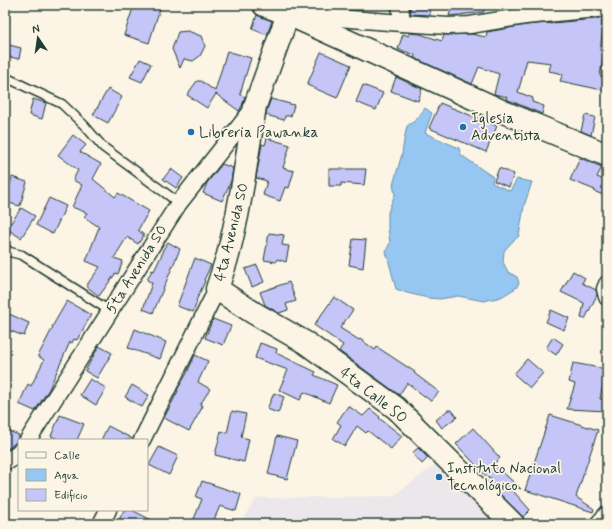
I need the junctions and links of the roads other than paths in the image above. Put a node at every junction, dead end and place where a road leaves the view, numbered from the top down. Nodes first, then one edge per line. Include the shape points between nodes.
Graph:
1 (264, 5) edge
2 (400, 5) edge
3 (607, 8) edge
4 (290, 10) edge
5 (402, 23) junction
6 (5, 76) edge
7 (255, 106) junction
8 (607, 155) edge
9 (179, 203) junction
10 (5, 248) edge
11 (607, 284) edge
12 (217, 289) junction
13 (607, 297) edge
14 (110, 311) junction
15 (29, 439) edge
16 (142, 439) edge
17 (18, 453) edge
18 (5, 461) edge
19 (108, 511) edge
20 (607, 514) edge
21 (101, 524) edge
22 (513, 524) edge
23 (598, 524) edge

1 - 4 street
2 - 5 street
3 - 5 street via 525,16 470,25
4 - 5 street
4 - 7 street, 4ta Avenida SO
4 - 8 street via 506,113
6 - 9 lane via 62,104 103,147
7 - 9 street, 5ta Avenida SO
7 - 12 street, 4ta Avenida SO via 237,216
9 - 14 street, 5ta Avenida SO
10 - 14 lane via 10,252 22,254
11 - 13 street
12 - 16 street, 4ta Avenida SO
12 - 22 street, 4ta Calle SO via 306,343 396,408
14 - 15 street, 5ta Avenida SO
17 - 18 street
19 - 21 street
20 - 23 street

